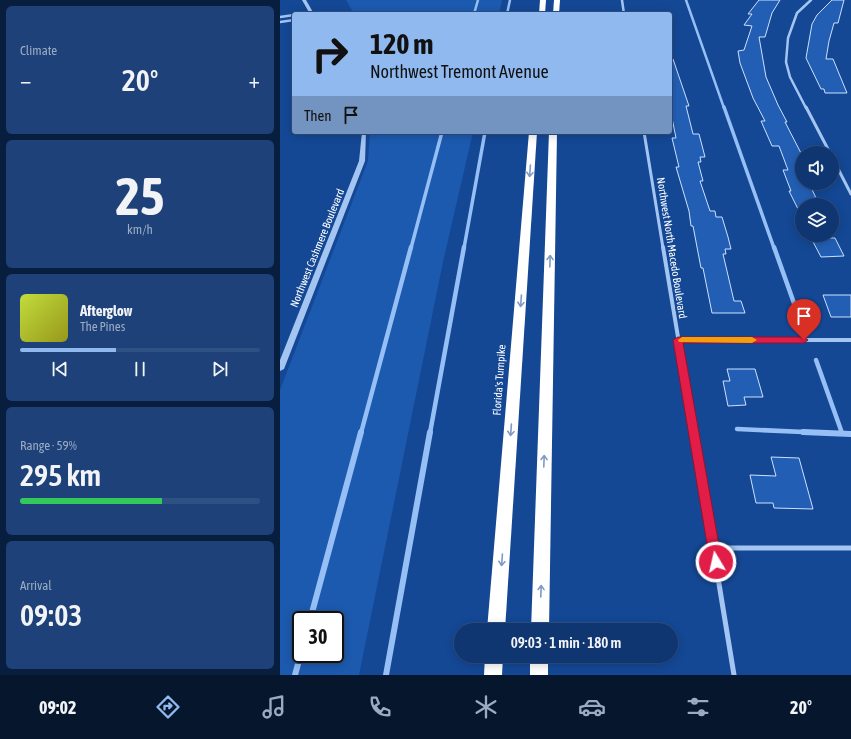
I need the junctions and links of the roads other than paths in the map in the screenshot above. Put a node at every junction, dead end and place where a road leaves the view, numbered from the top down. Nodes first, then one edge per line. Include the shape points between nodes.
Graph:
1 (304, 0) edge
2 (543, 0) edge
3 (557, 0) edge
4 (622, 0) edge
5 (811, 0) edge
6 (311, 12) edge
7 (542, 12) edge
8 (556, 12) edge
9 (624, 12) edge
10 (292, 15) edge
11 (280, 17) edge
12 (292, 20) edge
13 (280, 22) edge
14 (364, 134) edge
15 (533, 134) edge
16 (553, 134) edge
17 (644, 134) edge
18 (826, 146) edge
19 (839, 171) edge
20 (851, 194) edge
21 (678, 340) junction
22 (851, 340) edge
23 (280, 369) edge
24 (714, 548) junction
25 (851, 548) edge
26 (497, 623) edge
27 (540, 623) edge
28 (494, 663) edge
29 (539, 663) edge
30 (493, 675) edge
31 (538, 675) edge
32 (734, 675) edge

1 - 6 street
2 - 7 highway
3 - 8 highway
4 - 9 street
5 - 18 street via 797,13 788,38 786,62 790,77
10 - 11 street
12 - 13 street
14 - 23 street, Northwest Cashmere Boulevard via 362,161
15 -> 26 highway, Florida's Turnpike
27 -> 16 highway
17 - 21 street, Northwest North Macedo Boulevard
19 - 20 street
21 - 22 street
21 - 24 street, Northwest North Macedo Boulevard
24 - 25 street
24 - 32 street, Northwest North Macedo Boulevard
28 - 30 highway
29 - 31 highway

